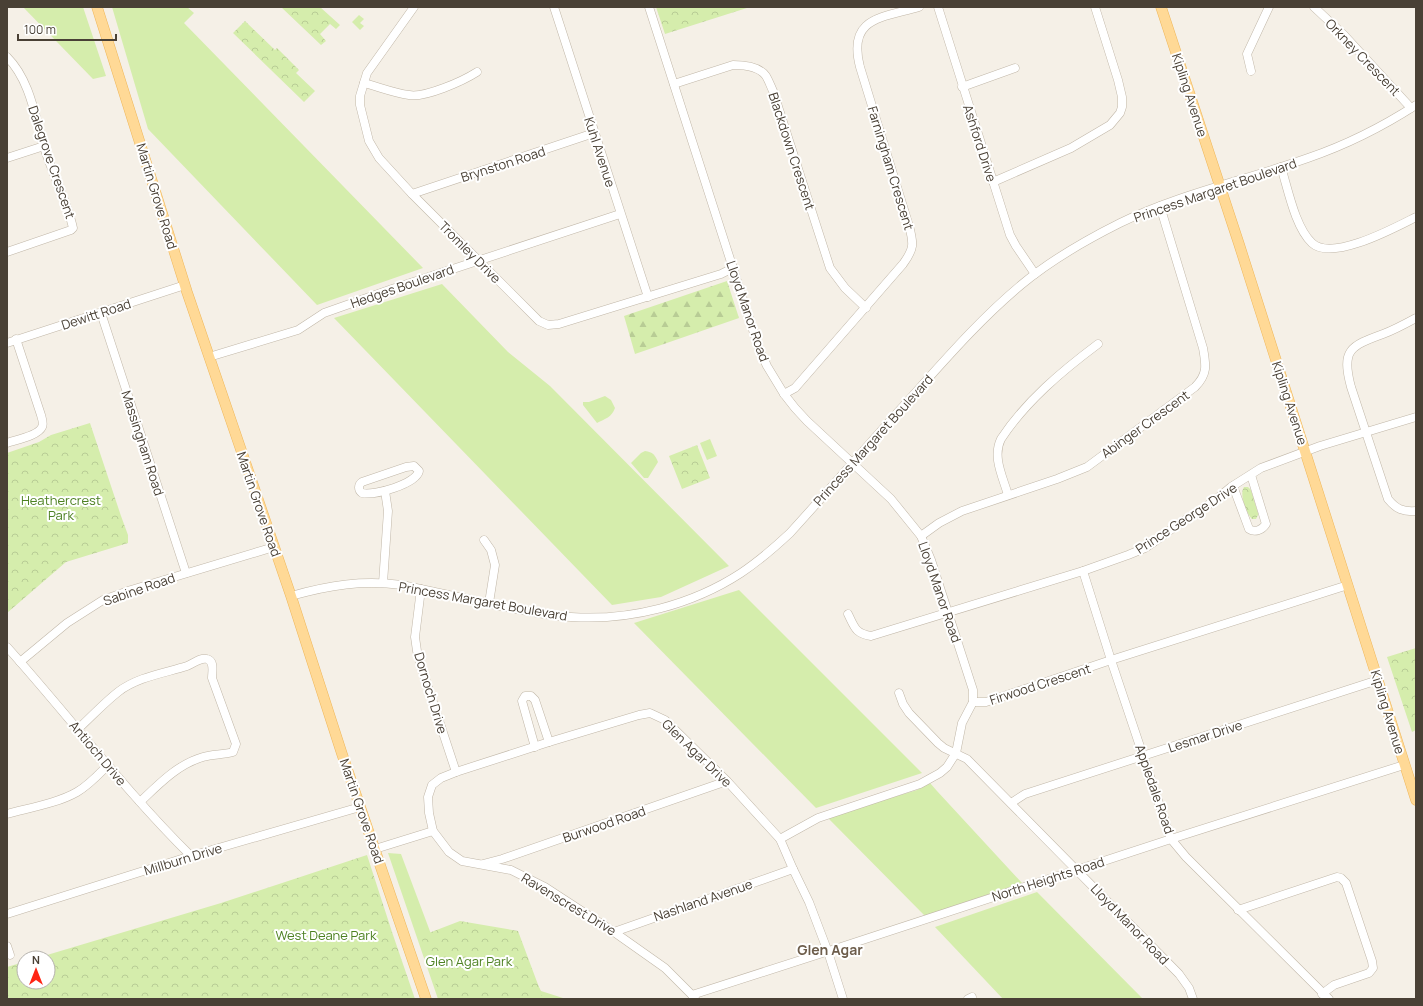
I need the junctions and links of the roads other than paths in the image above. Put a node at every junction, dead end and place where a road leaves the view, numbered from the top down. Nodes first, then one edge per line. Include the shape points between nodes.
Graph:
1 (97, 7) edge
2 (414, 7) edge
3 (554, 7) edge
4 (648, 7) edge
5 (919, 7) edge
6 (938, 7) edge
7 (1095, 7) edge
8 (1161, 7) edge
9 (1269, 7) edge
10 (1314, 7) edge
11 (7, 56) edge
12 (1015, 68) dead end
13 (1251, 71) dead end
14 (477, 72) dead end
15 (364, 83) junction
16 (674, 84) junction
17 (962, 87) junction
18 (1414, 106) edge
19 (594, 133) junction
20 (44, 146) junction
21 (7, 158) edge
22 (1281, 167) junction
23 (993, 182) junction
24 (1220, 186) junction
25 (412, 194) junction
26 (1160, 206) junction
27 (620, 214) junction
28 (1416, 217) edge
29 (7, 252) edge
30 (478, 260) junction
31 (733, 268) junction
32 (1035, 274) junction
33 (185, 285) junction
34 (648, 297) junction
35 (866, 308) junction
36 (101, 313) junction
37 (1416, 318) edge
38 (16, 339) junction
39 (7, 342) edge
40 (1098, 344) dead end
41 (210, 357) junction
42 (784, 394) junction
43 (1416, 418) edge
44 (1366, 433) junction
45 (7, 443) edge
46 (1305, 452) junction
47 (853, 463) junction
48 (1251, 475) junction
49 (1233, 486) junction
50 (385, 491) junction
51 (1008, 495) junction
52 (1416, 511) edge
53 (921, 536) junction
54 (484, 540) dead end
55 (274, 546) junction
56 (1083, 571) junction
57 (186, 573) junction
58 (383, 583) junction
59 (1348, 585) junction
60 (421, 589) junction
61 (291, 596) junction
62 (488, 603) junction
63 (948, 612) junction
64 (848, 614) dead end
65 (7, 647) edge
66 (1111, 660) junction
67 (20, 662) junction
68 (1378, 680) junction
69 (899, 693) dead end
70 (973, 702) junction
71 (78, 729) junction
72 (549, 742) junction
73 (535, 747) junction
74 (956, 753) junction
75 (1144, 756) junction
76 (1404, 765) junction
77 (108, 766) junction
78 (456, 772) junction
79 (727, 781) junction
80 (1416, 800) edge
81 (140, 802) junction
82 (1011, 803) junction
83 (360, 807) junction
84 (7, 814) edge
85 (433, 831) junction
86 (780, 839) junction
87 (1172, 839) junction
88 (375, 849) junction
89 (191, 856) junction
90 (1065, 858) junction
91 (480, 865) junction
92 (793, 869) junction
93 (1076, 870) junction
94 (1060, 876) junction
95 (1238, 910) junction
96 (7, 914) edge
97 (614, 932) junction
98 (7, 946) edge
99 (828, 952) junction
100 (10, 955) dead end
101 (1325, 996) edge
102 (693, 997) edge
103 (426, 999) edge
104 (843, 999) edge
105 (1193, 999) edge

1 - 33 main road, Martin Grove Road
2 - 15 street, Tromley Drive via 367,73
3 - 19 street, Kuhl Avenue
4 - 16 street, Lloyd Manor Road
5 - 35 street, Farningham Crescent via 885,16 865,27 859,36 857,46 860,67 913,246 908,258
6 - 17 street, Ashford Drive
7 - 23 street via 1118,80 1122,97 1120,113 1110,125 1071,148
8 - 24 main road, Kipling Avenue
9 - 13 street via 1247,54
10 - 18 street, Orkney Crescent
11 - 20 street, Dalegrove Crescent via 16,66 26,87
12 - 17 street
14 - 15 street via 436,90 411,96
15 - 25 street, Tromley Drive via 360,105 369,141 379,158
16 - 31 street, Lloyd Manor Road
16 - 35 street, Blackdown Crescent via 732,65 758,69 766,76 830,268 844,288
17 - 23 street, Ashford Drive
18 - 22 street, Princess Margaret Boulevard via 1358,138
19 - 25 street, Brynston Road
19 - 27 street, Kuhl Avenue
20 - 21 street
20 - 29 street, Dalegrove Crescent via 73,228
22 - 24 street, Princess Margaret Boulevard
22 - 28 street via 1299,225 1313,244 1320,247 1336,248 1361,242
23 - 32 street, Ashford Drive via 1010,235
24 - 26 street, Princess Margaret Boulevard
24 - 46 main road, Kipling Avenue
25 - 30 street, Tromley Drive
26 - 32 street, Princess Margaret Boulevard via 1102,232
26 - 51 street, Abinger Crescent via 1203,348 1206,363 1202,381 1086,467
27 - 30 street, Hedges Boulevard
27 - 34 street, Kuhl Avenue
30 - 34 street, Tromley Drive via 538,321 548,325 559,324
30 - 41 street, Hedges Boulevard via 324,313 298,330
31 - 34 street, Tromley Drive
31 - 42 street, Lloyd Manor Road via 760,351
32 - 47 street, Princess Margaret Boulevard via 961,341
33 - 36 street, Dewitt Road
33 - 41 main road, Martin Grove Road
35 - 42 street, Farningham Crescent via 795,388
36 - 38 street, Dewitt Road
36 - 57 street, Massingham Road
37 - 44 street via 1384,334 1366,339 1354,346 1349,353 1348,376
38 - 39 street, Dewitt Road
38 - 45 street via 43,423 38,432
40 - 51 street via 1031,401 1001,439 997,458
41 - 55 main road, Martin Grove Road
42 - 47 street, Lloyd Manor Road via 807,421
43 - 44 street, Prince George Drive
44 - 46 street, Prince George Drive
44 - 52 street via 1388,499 1405,512
46 - 48 street, Prince George Drive via 1261,468
46 - 59 main road, Kipling Avenue
47 - 53 street, Lloyd Manor Road via 891,499
47 - 62 street, Princess Margaret Boulevard via 774,548 741,573 686,600 645,612 586,618 542,614
48 - 49 street, Prince George Drive
48 - 49 street via 1266,524 1262,529 1249,529
49 - 56 street, Prince George Drive via 1146,548
50 - 50 street via 416,476 418,469 414,466 406,467 359,485 362,494
50 - 58 street via 388,511
51 - 53 street, Abinger Crescent via 951,516
53 - 63 street, Lloyd Manor Road
54 - 62 street via 491,550 495,565
55 - 57 street, Sabine Road
55 - 61 main road, Martin Grove Road
56 - 63 street, Prince George Drive
56 - 66 street, Appledale Road
57 - 67 street, Sabine Road via 121,593 94,605 67,623
58 - 60 street, Princess Margaret Boulevard
58 - 61 street, Princess Margaret Boulevard via 342,584
59 - 66 street, Firwood Crescent
59 - 68 main road, Kipling Avenue
60 - 62 street, Princess Margaret Boulevard
60 - 78 street, Dornoch Drive via 415,637 417,651
61 - 83 main road, Martin Grove Road
63 - 64 street, Prince George Drive via 871,636 856,630
63 - 70 street, Lloyd Manor Road via 973,690
65 - 67 street, Antioch Drive
66 - 70 street, Firwood Crescent via 986,702
66 - 75 street, Appledale Road
67 - 71 street, Antioch Drive
68 - 75 street, Lesmar Drive
68 - 76 main road, Kipling Avenue
69 - 74 street, Lloyd Manor Road via 909,713 938,743
70 - 74 street, Firwood Crescent via 962,723
71 - 77 street, Antioch Drive
71 - 81 street via 130,684 190,666 204,659 210,661 213,668 212,678 236,744 234,752 208,755 186,763
72 - 73 street, Glen Agar Drive
72 - 73 street via 535,700 531,696 525,696 522,701
72 - 79 street, Glen Agar Drive via 650,713 665,720
73 - 78 street, Glen Agar Drive
74 - 82 street, Lloyd Manor Road via 967,759
74 - 86 street, Firwood Crescent via 947,767 920,784 818,818
75 - 82 street, Lesmar Drive via 1025,794
75 - 87 street, Appledale Road
76 - 80 main road, Kipling Avenue
76 - 87 street, North Heights Road
77 - 81 street, Antioch Drive
77 - 84 street via 79,791 67,797
78 - 85 street, Glen Agar Drive via 432,785 428,797
79 - 86 street, Glen Agar Drive
79 - 91 street, Burwood Road
81 - 89 street, Antioch Drive
82 - 90 street, Lloyd Manor Road
83 - 88 main road, Martin Grove Road
83 - 89 street, Millburn Drive
85 - 88 street
85 - 91 street, Ravenscrest Drive via 449,852 462,861
86 - 92 street, Glen Agar Drive
87 - 93 street, North Heights Road
87 - 95 street, Appledale Road
88 - 103 main road, Martin Grove Road
89 - 96 street, Millburn Drive
90 - 93 street, Lloyd Manor Road
90 - 94 street
91 - 97 street, Ravenscrest Drive via 511,870 545,887
92 - 97 street, Nashland Avenue
92 - 99 street, Glen Agar Drive
93 - 94 street, North Heights Road
93 - 105 street, Lloyd Manor Road via 1179,974
94 - 99 street, North Heights Road
95 - 101 street, Appledale Road
95 - 101 street via 1337,877 1341,878 1346,883 1373,968 1369,973 1334,985
97 - 102 street, Ravenscrest Drive via 665,968
98 - 100 street
99 - 102 street, North Heights Road
99 - 104 street, Glen Agar Drive

